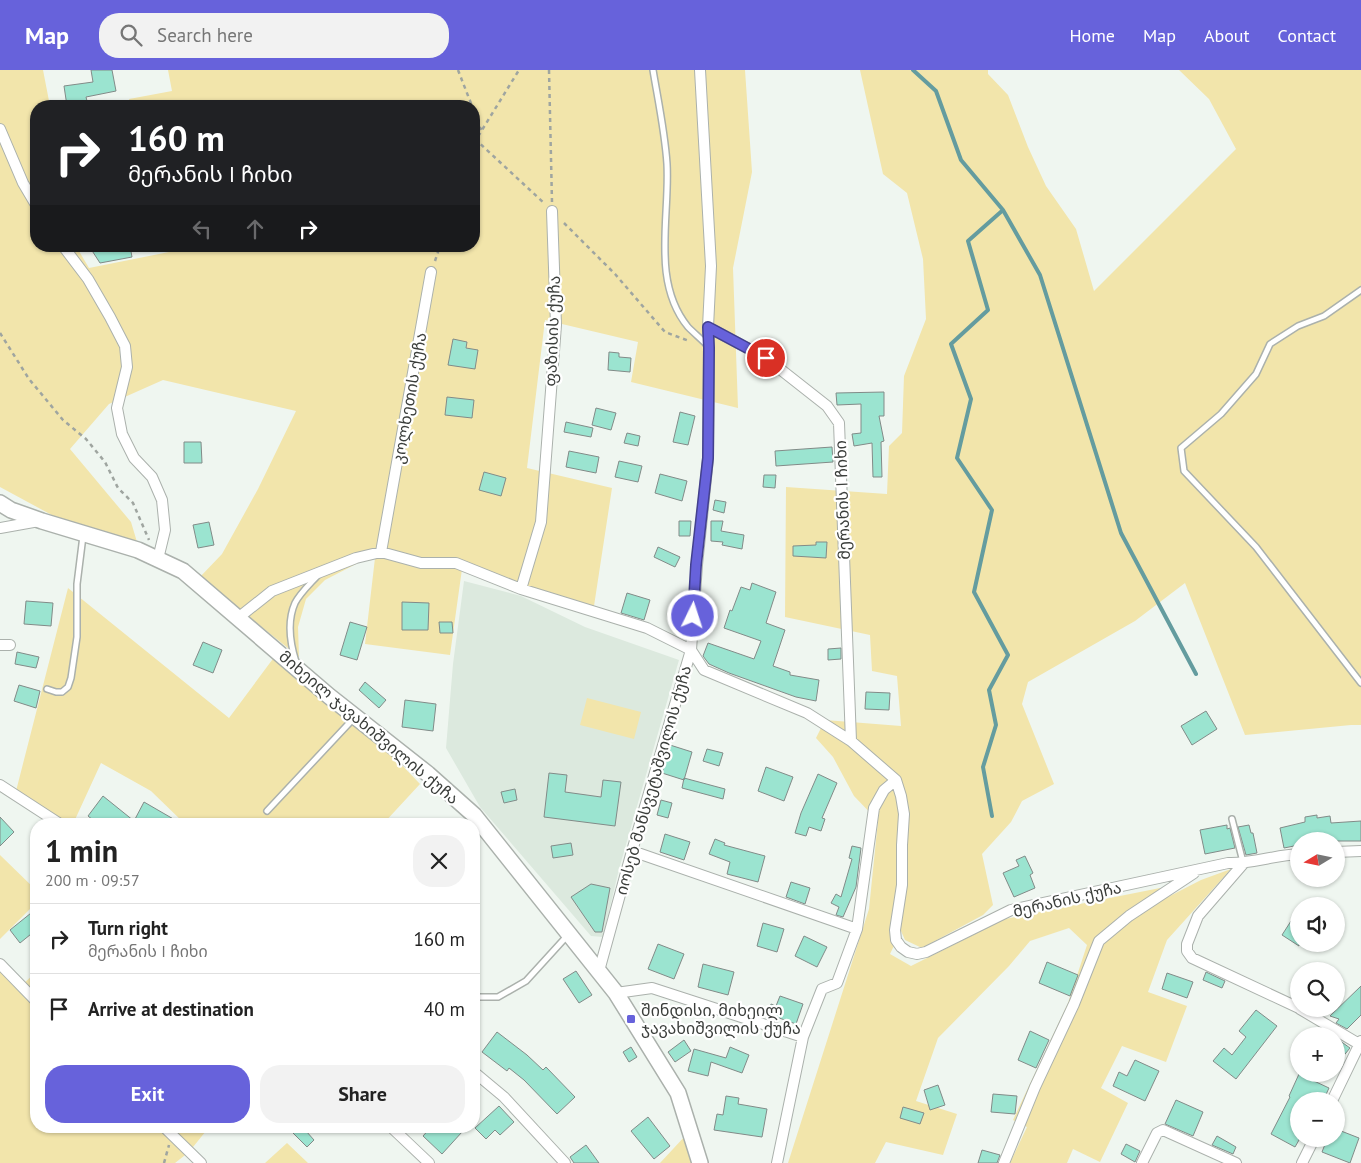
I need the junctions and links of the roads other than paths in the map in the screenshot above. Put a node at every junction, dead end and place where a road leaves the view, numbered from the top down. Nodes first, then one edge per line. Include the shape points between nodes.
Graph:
1 (653, 70) edge
2 (700, 70) edge
3 (0, 129) edge
4 (30, 195) edge
5 (552, 211) road end
6 (67, 252) edge
7 (432, 272) road end
8 (1361, 290) edge
9 (708, 327) junction
10 (709, 348) junction
11 (0, 503) edge
12 (42, 521) junction
13 (0, 528) edge
14 (83, 533) junction
15 (381, 552) junction
16 (158, 560) junction
17 (320, 572) junction
18 (521, 589) junction
19 (238, 618) junction
20 (691, 650) junction
21 (298, 669) junction
22 (1361, 684) edge
23 (47, 689) dead end
24 (355, 716) junction
25 (851, 741) junction
26 (896, 780) junction
27 (0, 785) edge
28 (267, 811) dead end
29 (51, 818) edge
30 (476, 818) edge
31 (1232, 819) dead end
32 (480, 822) edge
33 (632, 851) junction
34 (1361, 851) edge
35 (1345, 852) edge
36 (1290, 855) edge
37 (1243, 864) junction
38 (1198, 871) junction
39 (857, 929) junction
40 (570, 934) junction
41 (0, 964) edge
42 (599, 971) junction
43 (616, 993) junction
44 (30, 996) edge
45 (480, 997) dead end
46 (1290, 1004) edge
47 (1315, 1017) edge
48 (803, 1037) junction
49 (1360, 1042) edge
50 (480, 1077) edge
51 (1336, 1092) edge
52 (170, 1133) edge
53 (397, 1133) edge
54 (1310, 1147) edge
55 (201, 1163) edge
56 (428, 1163) edge
57 (565, 1163) edge
58 (700, 1163) edge
59 (777, 1163) edge
60 (1004, 1163) edge
61 (1142, 1163) edge
62 (1236, 1163) edge
63 (1302, 1163) edge

1 - 10 lane via 667,164 668,284 675,306 687,326
2 - 9 street, იოსებ მანსვეტაშვილის ქუჩა via 711,266
3 - 4 street
5 - 18 street, ფაზისის ქუჩა via 556,325 541,522
6 - 16 street via 88,279 124,346 127,367 117,408 122,434 134,458 152,477 162,500 164,530
7 - 15 street, კოლხეთის ქუჩა
8 - 22 lane via 1324,316 1298,326 1270,344 1256,374 1221,414 1181,448 1184,470 1256,547
9 - 10 street, იოსებ მანსვეტაშვილის ქუჩა
9 - 25 street, მერანის I ჩიხი via 766,358 827,406 838,423
10 - 20 street, იოსებ მანსვეტაშვილის ქუჩა via 708,458 696,565
11 - 12 main road
12 - 13 street, მიხეილ ჯავახიშვილის ქუჩა
12 - 14 main road, მიხეილ ჯავახიშვილის ქუჩა
14 - 16 main road, მიხეილ ჯავახიშვილის ქუჩა via 138,550
14 - 23 lane via 77,584 77,637 71,678 62,692
15 - 17 street
15 - 18 street via 421,563 456,563
16 - 19 main road, მიხეილ ჯავახიშვილის ქუჩა via 182,571
17 - 19 street via 272,591
17 - 21 lane via 296,601 290,619 291,647
18 - 20 street via 647,628
19 - 21 main road, მიხეილ ჯავახიშვილის ქუჩა
20 - 25 street via 704,670 807,713
20 - 33 street, იოსებ მანსვეტაშვილის ქუჩა
21 - 24 main road, მიხეილ ჯავახიშვილის ქუჩა
24 - 28 lane
24 - 30 main road, მიხეილ ჯავახიშვილის ქუჩა via 428,774
25 - 26 street
26 - 38 street, მერანის ქუჩა via 904,814 902,885 895,930 896,940 908,952 926,952 1011,910
26 - 39 street via 884,790 874,808
27 - 29 street
31 - 37 lane
32 - 40 main road, მიხეილ ჯავახიშვილის ქუჩა
33 - 39 street
33 - 42 street, იოსებ მანსვეტაშვილის ქუჩა
34 - 35 street
36 - 37 street, მერანის ქუჩა
37 - 38 street, მერანის ქუჩა via 1228,863
37 - 46 street via 1198,916 1187,951 1192,958
38 - 60 street via 1129,916 1099,941
39 - 48 street via 837,983 822,989
40 - 42 main road, მიხეილ ჯავახიშვილის ქუჩა
40 - 45 lane via 526,981 498,997
41 - 44 street
42 - 43 main road, მიხეილ ჯავახიშვილის ქუჩა
43 - 48 street via 652,988
43 - 58 main road, მიხეილ ჯავახიშვილის ქუჩა via 678,1093
47 - 49 street
48 - 59 street
49 - 51 street
50 - 57 street via 504,1096
52 - 55 street
53 - 56 street
54 - 63 street
61 - 62 street via 1156,1133 1163,1130

